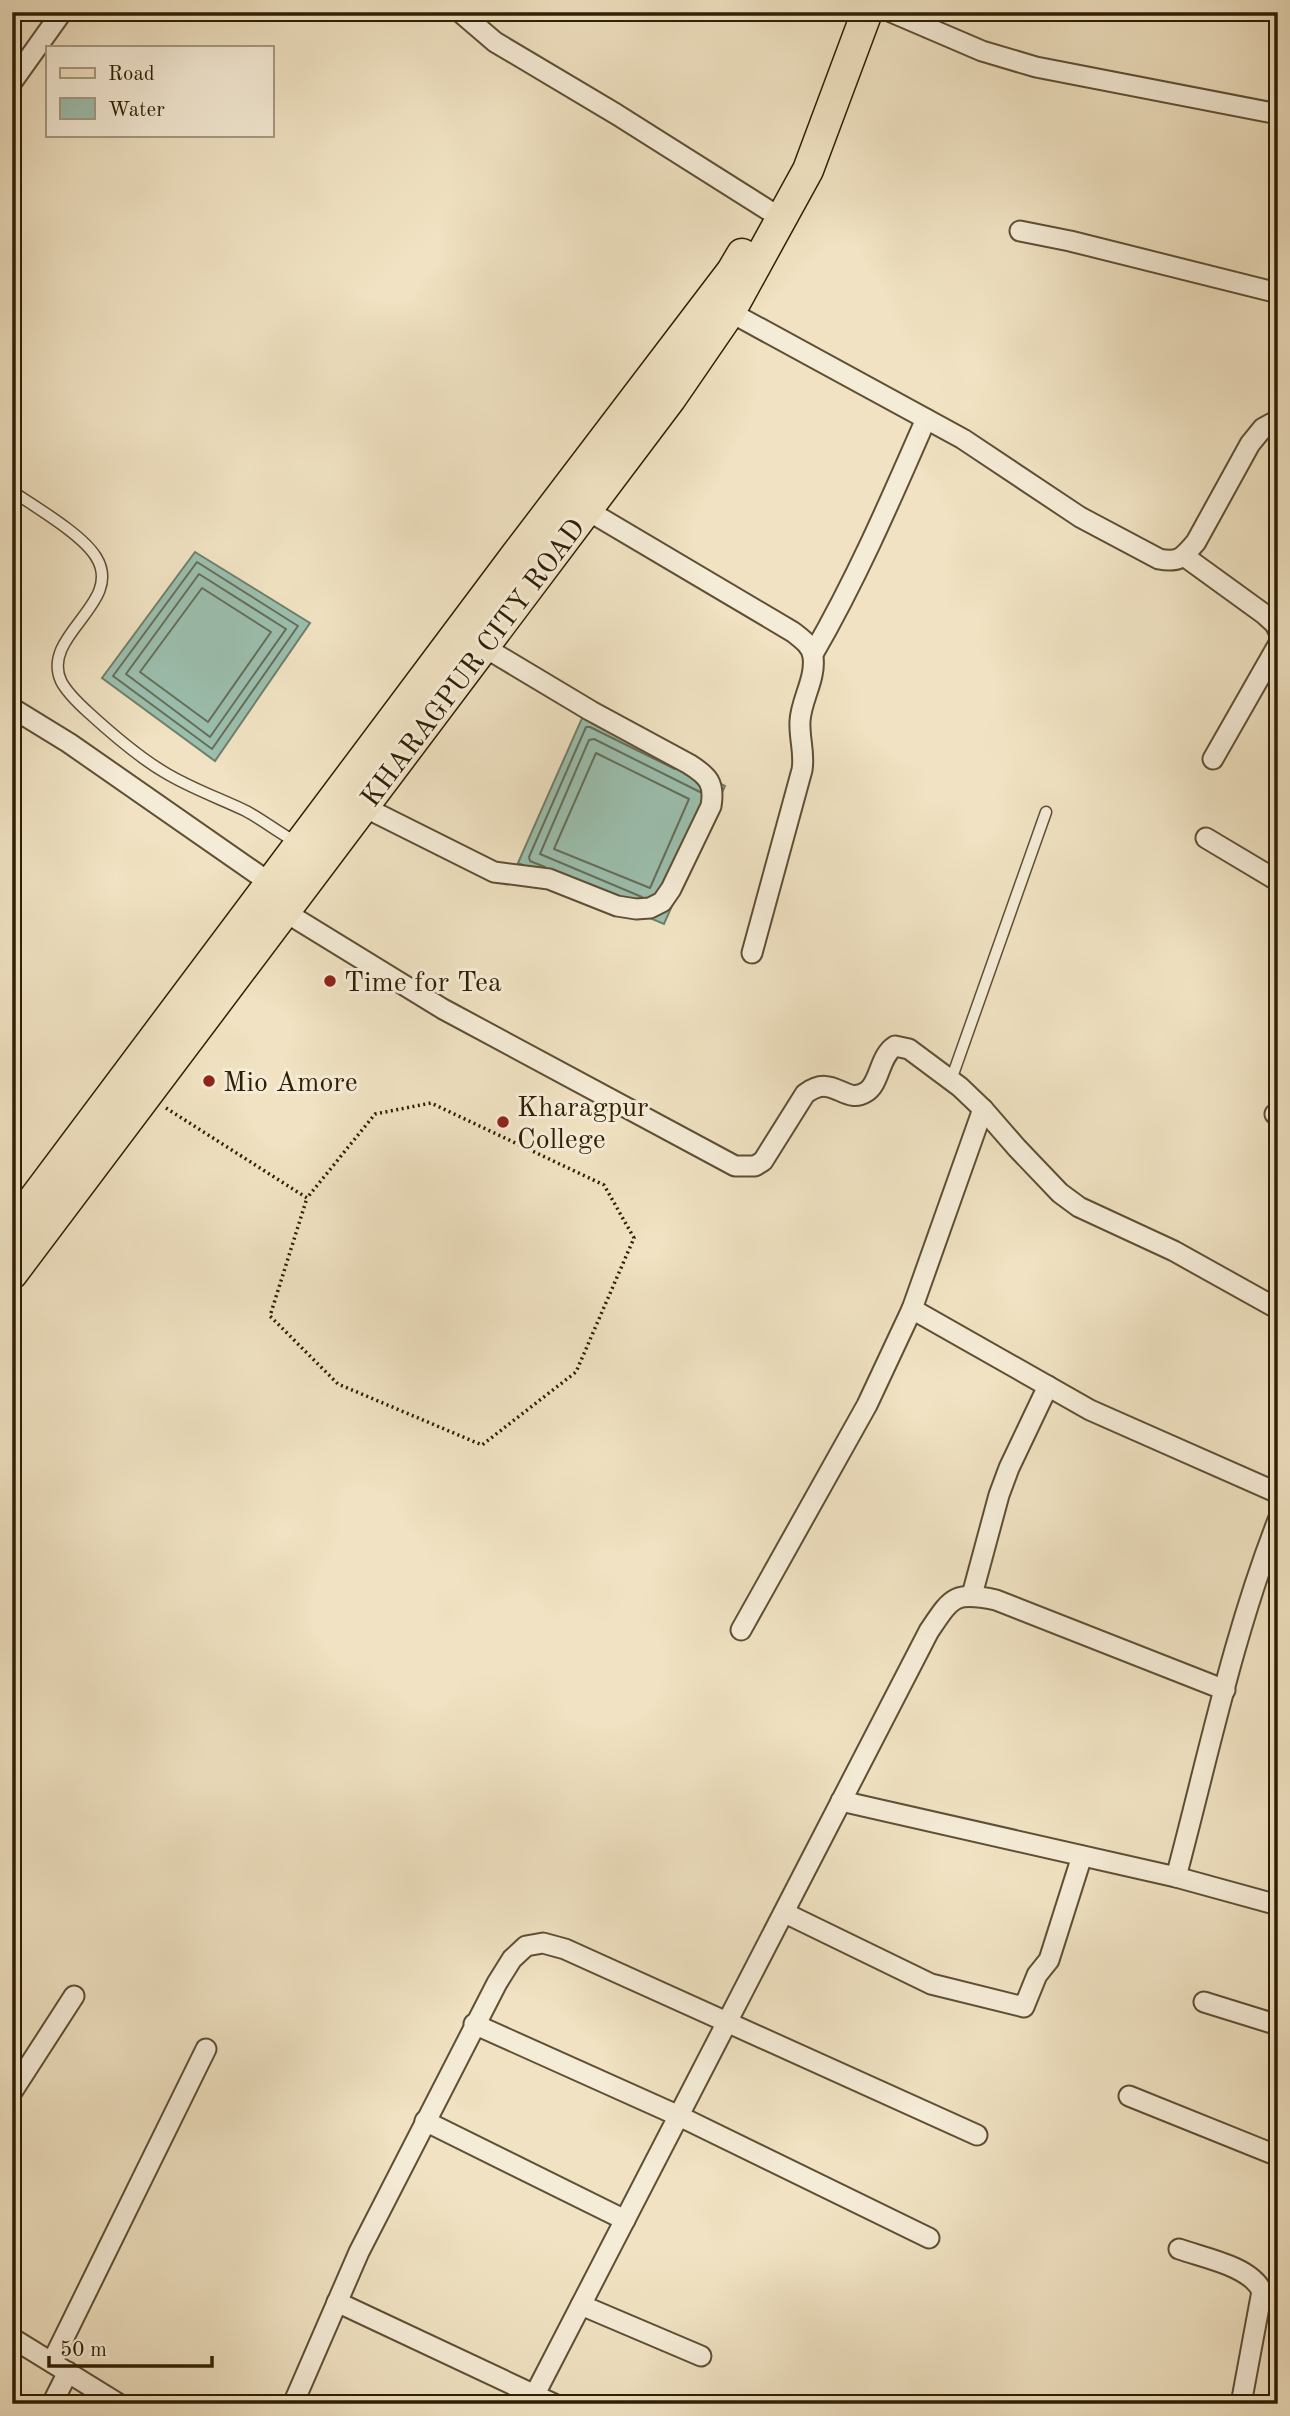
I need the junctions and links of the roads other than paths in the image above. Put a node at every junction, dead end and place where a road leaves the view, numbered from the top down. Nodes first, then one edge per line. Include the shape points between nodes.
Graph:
1 (62, 12) edge
2 (460, 12) edge
3 (846, 12) edge
4 (867, 12) edge
5 (891, 12) edge
6 (12, 82) edge
7 (1278, 114) edge
8 (768, 210) junction
9 (1020, 231) dead end
10 (1278, 293) edge
11 (730, 312) junction
12 (926, 419) junction
13 (1278, 422) edge
14 (12, 491) edge
15 (587, 510) junction
16 (1184, 556) junction
17 (1278, 631) edge
18 (1278, 645) edge
19 (484, 647) junction
20 (813, 654) junction
21 (12, 708) edge
22 (1213, 759) dead end
23 (364, 807) junction
24 (1046, 813) dead end
25 (1206, 838) dead end
26 (299, 845) junction
27 (1278, 881) edge
28 (270, 883) junction
29 (285, 912) junction
30 (752, 953) dead end
31 (951, 1080) junction
32 (983, 1109) junction
33 (12, 1228) edge
34 (12, 1274) edge
35 (912, 1309) junction
36 (1278, 1309) edge
37 (1048, 1386) junction
38 (1278, 1493) edge
39 (1278, 1520) edge
40 (972, 1595) junction
41 (741, 1630) dead end
42 (1225, 1690) junction
43 (841, 1801) junction
44 (1082, 1856) junction
45 (1176, 1877) junction
46 (1278, 1905) edge
47 (785, 1913) junction
48 (74, 1997) dead end
49 (1204, 2002) dead end
50 (727, 2023) junction
51 (474, 2024) junction
52 (1278, 2025) edge
53 (206, 2049) dead end
54 (12, 2092) edge
55 (1129, 2096) dead end
56 (678, 2116) junction
57 (425, 2121) junction
58 (977, 2135) dead end
59 (1278, 2156) edge
60 (625, 2220) junction
61 (929, 2238) dead end
62 (1179, 2249) dead end
63 (337, 2301) junction
64 (581, 2305) junction
65 (12, 2338) edge
66 (701, 2356) dead end
67 (60, 2367) junction
68 (535, 2394) junction
69 (52, 2404) edge
70 (119, 2404) edge
71 (293, 2404) edge
72 (554, 2404) edge
73 (1241, 2404) edge

1 - 6 street
2 - 8 street via 495,42
3 - 8 main road via 799,155
4 - 11 main road, KHARAGPUR CITY ROAD via 808,170
5 - 7 street via 982,51 1036,67
8 - 26 main road via 732,271
9 - 10 street
11 - 12 street
11 - 15 main road, KHARAGPUR CITY ROAD
12 - 16 street via 1080,517 1159,559 1172,562
12 - 20 street via 872,545
13 - 16 street via 1263,428 1250,444
14 - 26 lane via 78,538 95,554 102,569 92,606 60,653 62,684 105,727 165,773 249,813
15 - 19 main road, KHARAGPUR CITY ROAD
15 - 20 street via 793,632
16 - 17 street via 1264,614
18 - 22 street
19 - 23 main road, KHARAGPUR CITY ROAD
19 - 23 street via 689,764 711,783 711,806 662,902 650,908 617,906 550,879 494,872
20 - 30 street via 800,722 802,771
21 - 28 street
23 - 29 main road, KHARAGPUR CITY ROAD
24 - 31 lane
25 - 27 street
26 - 28 main road
28 - 33 main road
29 - 31 street via 443,1009 735,1166 755,1166 763,1161 805,1094 815,1087 824,1085 856,1096 867,1092 895,1046 908,1049
29 - 34 main road, KHARAGPUR CITY ROAD
31 - 32 street
32 - 35 street
32 - 36 street via 1060,1193 1079,1207 1174,1251
35 - 37 street
35 - 41 street via 867,1405
37 - 38 street via 1090,1410
37 - 40 street via 999,1495
39 - 42 street via 1259,1569
40 - 42 street via 996,1600
40 - 43 street via 955,1597 929,1631
42 - 45 street
43 - 44 street
43 - 47 street
44 - 45 street
44 - 47 street via 1049,1960 1037,1975 1024,2007 931,1984
45 - 46 street
47 - 50 street
48 - 54 street
49 - 52 street
50 - 51 street via 543,1943 526,1946 512,1959
50 - 56 street
50 - 58 street
51 - 56 street
51 - 57 street
53 - 67 street
55 - 59 street
56 - 60 street
56 - 61 street
57 - 60 street
57 - 63 street
60 - 64 street
62 - 73 street via 1244,2272 1258,2281 1262,2291
63 - 68 street
63 - 71 street
64 - 66 street
64 - 68 street
65 - 67 street
67 - 69 street
67 - 70 street
68 - 72 street

